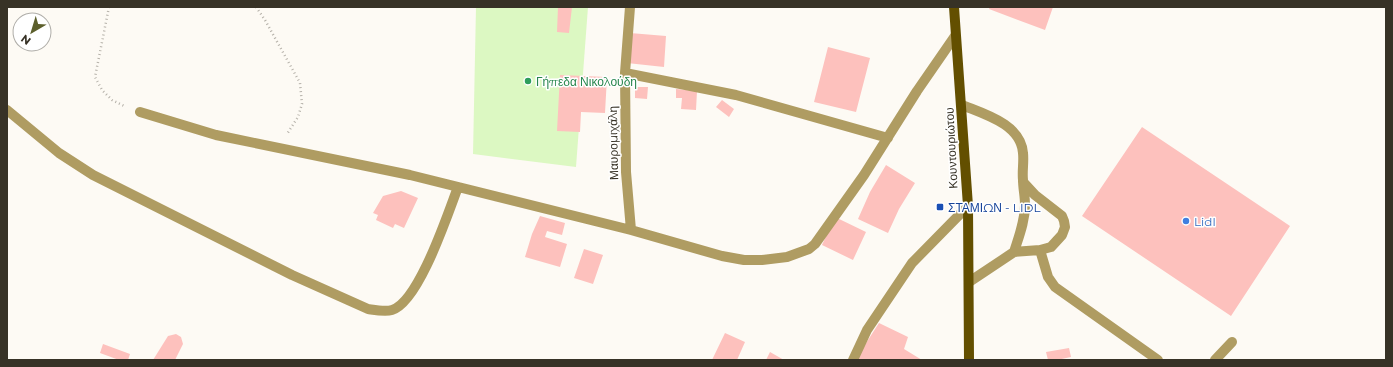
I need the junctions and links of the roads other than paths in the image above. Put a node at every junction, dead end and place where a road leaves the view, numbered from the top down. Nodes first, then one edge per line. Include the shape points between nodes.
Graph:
1 (630, 7) edge
2 (954, 7) edge
3 (955, 36) junction
4 (625, 73) junction
5 (962, 105) junction
6 (7, 110) edge
7 (140, 112) road end
8 (888, 138) junction
9 (1022, 182) junction
10 (458, 187) junction
11 (968, 206) junction
12 (631, 230) junction
13 (1040, 250) junction
14 (1014, 252) junction
15 (969, 282) junction
16 (1232, 342) dead end
17 (853, 360) edge
18 (969, 360) edge
19 (1158, 360) edge
20 (1215, 360) edge

1 - 4 street, Μαυρομιχάλη
2 - 3 main road, Κουντουριώτου
3 - 5 main road, Κουντουριώτου
3 - 8 street
4 - 8 street via 736,95
4 - 12 street, Μαυρομιχάλη via 626,172
5 - 9 street via 998,120 1019,140 1024,152
5 - 11 main road, Κουντουριώτου
6 - 10 street via 59,153 93,175 292,275 368,309 379,311 393,310 406,301 414,290 436,247
7 - 10 street via 216,135
8 - 12 street via 815,244 798,254 781,258 744,260
9 - 13 street via 1062,216 1064,221 1065,227 1057,242
9 - 14 street via 1024,219
10 - 12 street
11 - 15 main road, Κουντουριώτου
11 - 17 street via 912,263 867,330
13 - 14 street
13 - 19 street via 1048,277 1055,287
14 - 15 street
15 - 18 main road, Κουντουριώτου
16 - 20 street

